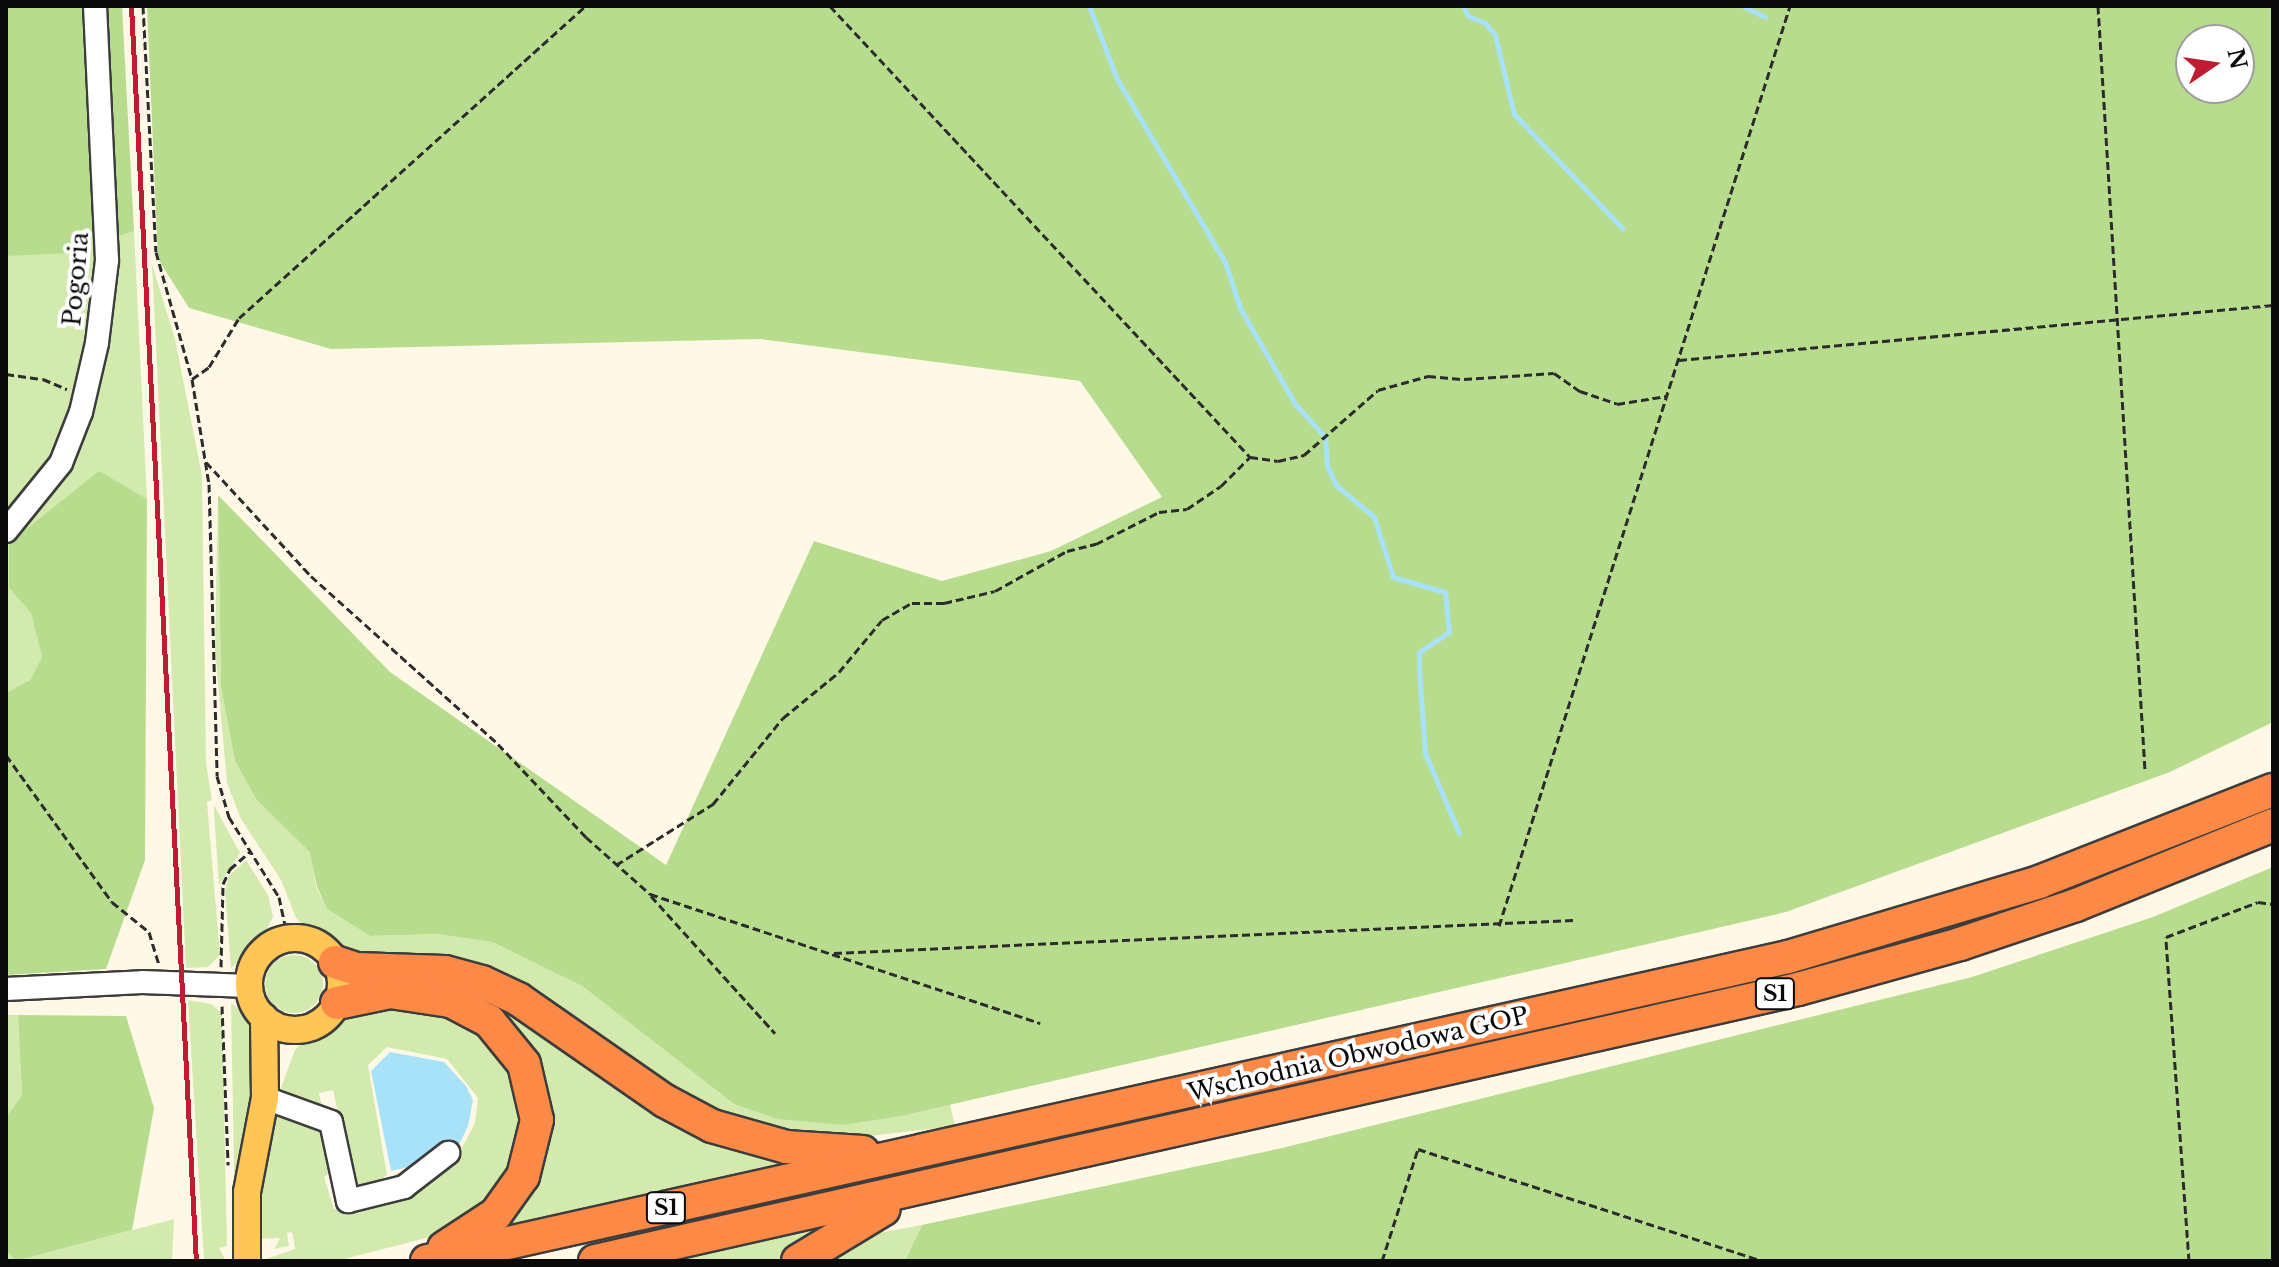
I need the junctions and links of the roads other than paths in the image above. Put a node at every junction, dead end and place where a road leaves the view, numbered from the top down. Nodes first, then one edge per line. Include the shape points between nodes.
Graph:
1 (95, 6) edge
2 (6, 531) edge
3 (2273, 790) edge
4 (2273, 825) edge
5 (335, 962) junction
6 (249, 986) junction
7 (6, 989) edge
8 (337, 1003) junction
9 (264, 1017) junction
10 (306, 1028) junction
11 (265, 1098) junction
12 (448, 1153) dead end
13 (906, 1155) junction
14 (921, 1189) junction
15 (247, 1251) edge
16 (419, 1261) edge
17 (427, 1261) edge
18 (595, 1261) edge
19 (798, 1261) edge

1 - 2 street, Pogoria via 107,260 81,412 50,480
3 - 13 highway, Wschodnia Obwodowa GOP / S1 via 2095,863 1911,924 1666,986
4 - 14 highway, Wschodnia Obwodowa GOP / S1 via 2076,905 1811,985
5 - 6 main road via 317,944 288,939 257,957
5 - 8 main road via 341,980
5 - 13 highway via 357,969 445,972 494,987 679,1110 730,1134 786,1147
6 - 7 street via 142,982
6 - 9 main road
8 - 10 main road via 322,1021
8 - 16 highway via 390,992 451,1001 500,1031 529,1077 536,1133 518,1185 473,1233
9 - 10 main road via 288,1029
9 - 11 main road
10 - 11 main road via 293,1042
11 - 12 street via 331,1122 348,1201 404,1187
11 - 15 main road via 249,1175
13 - 17 highway, Wschodnia Obwodowa GOP / S1
14 - 18 highway, Wschodnia Obwodowa GOP / S1
14 - 19 highway

